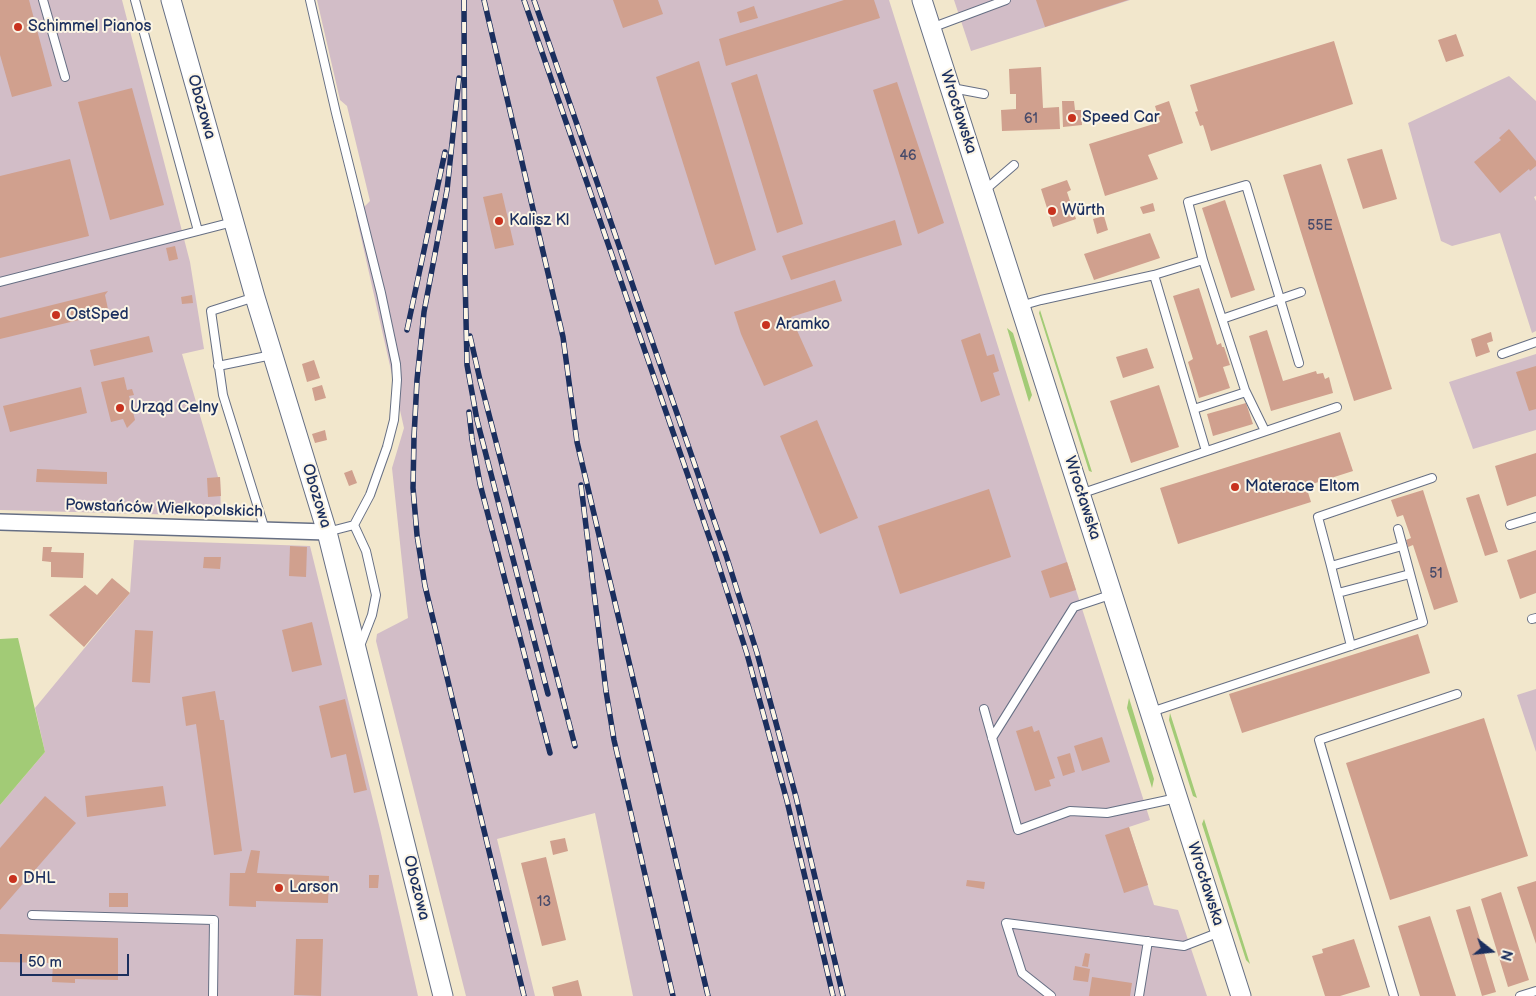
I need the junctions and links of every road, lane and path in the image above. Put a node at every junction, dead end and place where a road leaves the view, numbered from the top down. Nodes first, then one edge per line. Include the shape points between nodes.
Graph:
1 (43, 0) edge
2 (135, 0) edge
3 (171, 0) edge
4 (310, 0) edge
5 (922, 0) edge
6 (1006, 0) edge
7 (931, 28) junction
8 (64, 77) dead end
9 (950, 88) junction
10 (984, 94) dead end
11 (1014, 165) dead end
12 (984, 192) junction
13 (233, 222) junction
14 (198, 231) junction
15 (1203, 260) junction
16 (1154, 275) junction
17 (0, 282) edge
18 (1301, 292) dead end
19 (255, 298) junction
20 (1281, 299) junction
21 (1020, 306) junction
22 (1222, 319) junction
23 (1536, 342) edge
24 (1502, 354) dead end
25 (272, 355) junction
26 (1299, 363) dead end
27 (218, 366) junction
28 (1246, 392) junction
29 (1337, 407) dead end
30 (1194, 409) junction
31 (1265, 431) junction
32 (1206, 451) junction
33 (1432, 478) dead end
34 (1080, 494) junction
35 (1536, 517) edge
36 (0, 522) edge
37 (354, 525) junction
38 (1510, 525) dead end
39 (1398, 529) dead end
40 (265, 530) junction
41 (327, 532) junction
42 (1402, 546) junction
43 (1331, 566) junction
44 (1410, 574) junction
45 (1338, 593) junction
46 (1113, 594) junction
47 (1351, 646) junction
48 (357, 653) junction
49 (1456, 694) dead end
50 (984, 709) dead end
51 (1151, 712) junction
52 (992, 738) junction
53 (1178, 798) junction
54 (32, 915) dead end
55 (1220, 932) junction
56 (1148, 941) junction
57 (1536, 991) edge
58 (214, 996) edge
59 (443, 996) edge
60 (1051, 996) edge
61 (1138, 996) edge
62 (1241, 996) edge
63 (1394, 996) edge
64 (1520, 996) edge

1 - 8 lane
2 - 14 lane
3 - 13 street, Obozowa
4 - 37 lane via 396,364 394,420 387,447 370,495
5 - 7 street, Wrocławska
6 - 7 lane
7 - 9 street, Wrocławska
9 - 10 lane
9 - 12 street, Wrocławska
11 - 12 lane
12 - 21 street, Wrocławska
13 - 14 lane
13 - 19 street, Obozowa
14 - 17 lane
15 - 16 lane
15 - 20 lane via 1188,202 1246,185
15 - 22 lane
16 - 21 lane
16 - 30 lane
18 - 20 lane
19 - 25 street, Obozowa
19 - 27 lane via 211,311
20 - 22 lane
20 - 26 lane
21 - 34 street, Wrocławska
22 - 28 lane
23 - 24 lane
25 - 27 lane
25 - 41 street, Obozowa
27 - 40 lane via 223,395
28 - 30 lane
28 - 31 lane
29 - 31 lane
30 - 32 lane
31 - 32 lane
32 - 34 lane
33 - 43 lane via 1318,517
34 - 46 street, Wrocławska
35 - 38 lane
36 - 40 street, Powstańców Wielkopolskich
37 - 41 lane
37 - 48 lane via 366,551 376,596
39 - 42 lane
40 - 41 street, Powstańców Wielkopolskich
41 - 48 street, Obozowa
42 - 43 lane
42 - 44 lane
43 - 45 lane
44 - 45 lane
44 - 47 lane via 1424,622
45 - 47 lane
46 - 51 street, Wrocławska
46 - 52 lane via 1074,607
47 - 51 lane
48 - 59 street, Obozowa
49 - 63 lane via 1320,740
50 - 52 lane
51 - 53 street, Wrocławska
52 - 53 lane via 1018,830 1070,811 1107,813
53 - 55 street, Wrocławska
54 - 58 lane via 214,920
55 - 56 lane via 1184,946
55 - 62 street, Wrocławska
56 - 60 lane via 1006,923 1022,973
56 - 61 lane
57 - 64 lane

